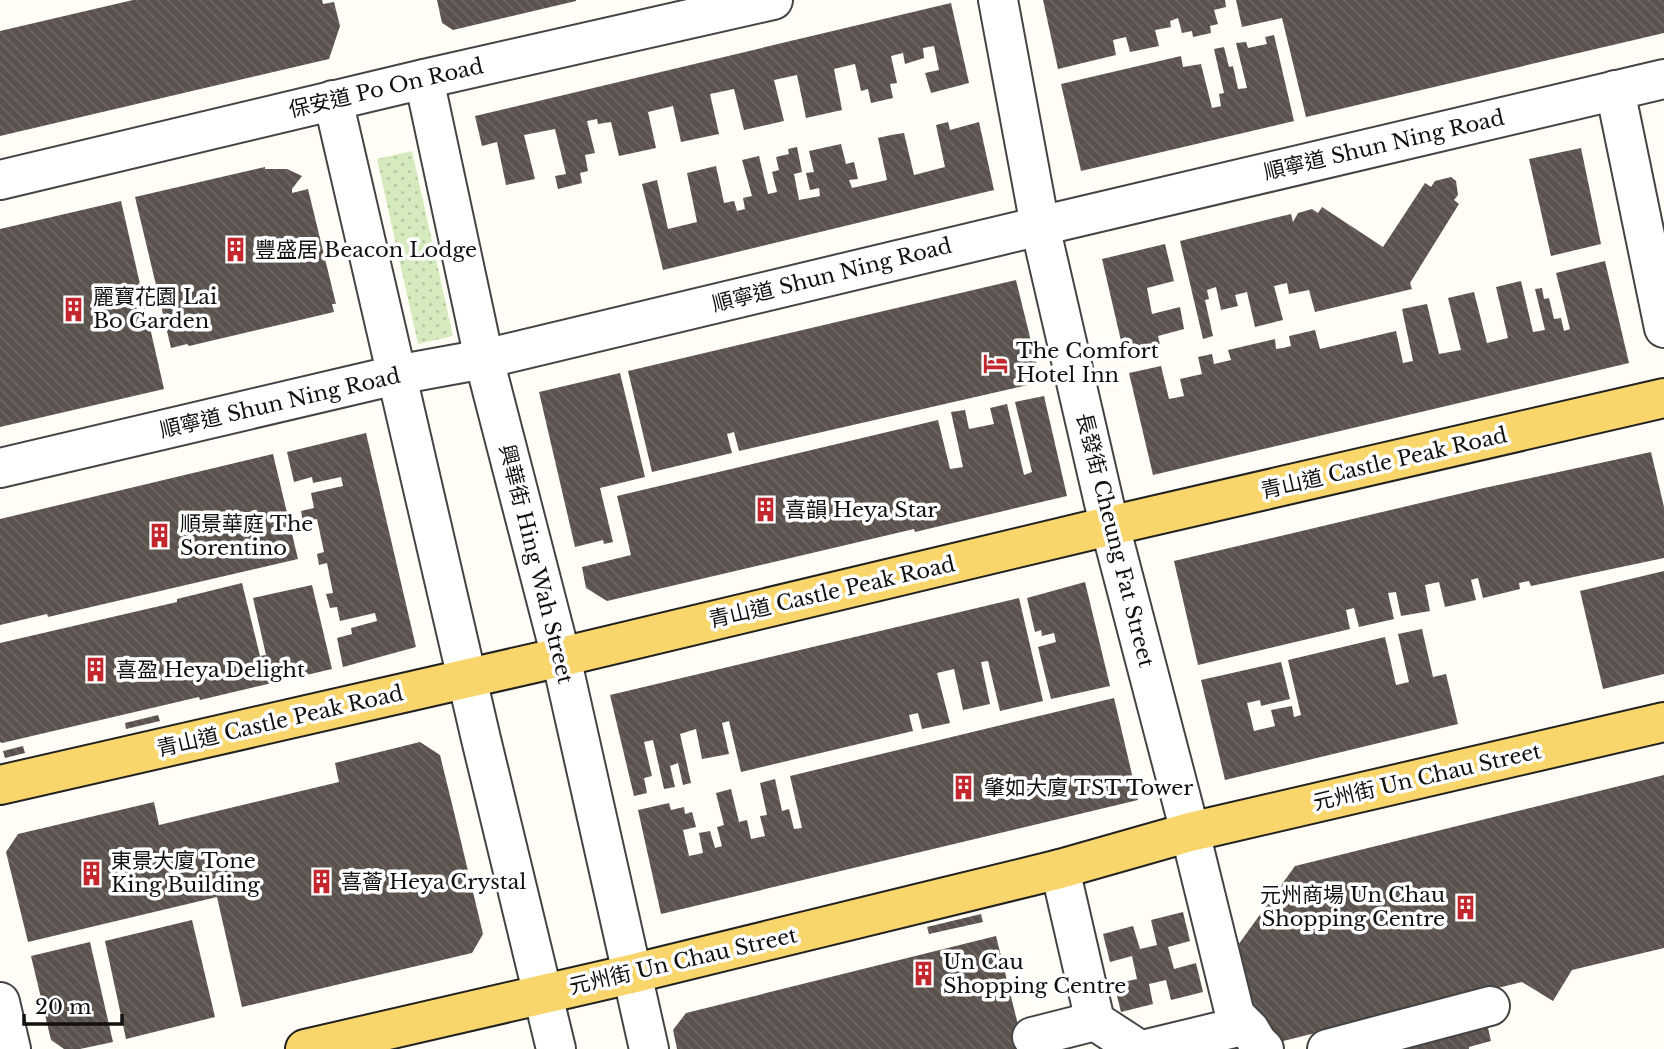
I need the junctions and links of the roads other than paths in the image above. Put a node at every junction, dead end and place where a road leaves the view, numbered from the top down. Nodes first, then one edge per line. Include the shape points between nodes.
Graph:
1 (772, 0) edge
2 (998, 0) edge
3 (424, 79) junction
4 (1664, 79) edge
5 (1615, 90) junction
6 (333, 100) junction
7 (0, 180) edge
8 (1040, 226) junction
9 (1664, 328) edge
10 (484, 359) junction
11 (396, 375) junction
12 (1664, 398) edge
13 (0, 468) edge
14 (1109, 526) junction
15 (561, 657) junction
16 (467, 678) junction
17 (1664, 722) edge
18 (0, 785) edge
19 (1191, 832) junction
20 (1060, 869) junction
21 (631, 974) junction
22 (542, 994) junction
23 (0, 1002) edge
24 (1490, 1006) dead end
25 (1235, 1015) junction
26 (1095, 1021) junction
27 (1032, 1037) dead end
28 (11, 1049) edge
29 (305, 1049) edge
30 (556, 1049) edge
31 (649, 1049) edge
32 (1138, 1049) edge
33 (1147, 1049) edge
34 (1264, 1049) edge
35 (1327, 1049) edge

1 - 3 street, 保安道 Po On Road
2 - 8 street, 長發街 Cheung Fat Street
3 - 6 street, 保安道 Po On Road
3 - 10 street, 興華街 Hing Wah Street
4 - 5 street, 順寧道 Shun Ning Road
5 - 8 street, 順寧道 Shun Ning Road
5 - 9 street
6 - 7 street, 保安道 Po On Road
6 - 11 street
8 - 10 street, 順寧道 Shun Ning Road
8 - 14 street, 長發街 Cheung Fat Street
10 - 11 street, 順寧道 Shun Ning Road
10 - 15 street, 興華街 Hing Wah Street
11 - 13 street, 順寧道 Shun Ning Road
11 - 16 street
12 - 14 main road, 青山道 Castle Peak Road
14 - 15 main road, 青山道 Castle Peak Road
14 - 19 street, 長發街 Cheung Fat Street
15 - 16 main road, 青山道 Castle Peak Road
15 - 21 street, 興華街 Hing Wah Street
16 - 18 main road, 青山道 Castle Peak Road
16 - 22 street
17 - 19 main road, 元州街 Un Chau Street
19 - 20 main road, 元州街 Un Chau Street
19 - 25 street
20 - 21 main road, 元州街 Un Chau Street
20 - 26 street
21 - 22 main road, 元州街 Un Chau Street
21 - 31 street, 興華街 Hing Wah Street
22 - 29 main road, 元州街 Un Chau Street
22 - 30 street
23 - 28 street
24 - 35 street
25 - 33 street via 1238,1027
25 - 34 street
26 - 27 street
26 - 32 street

